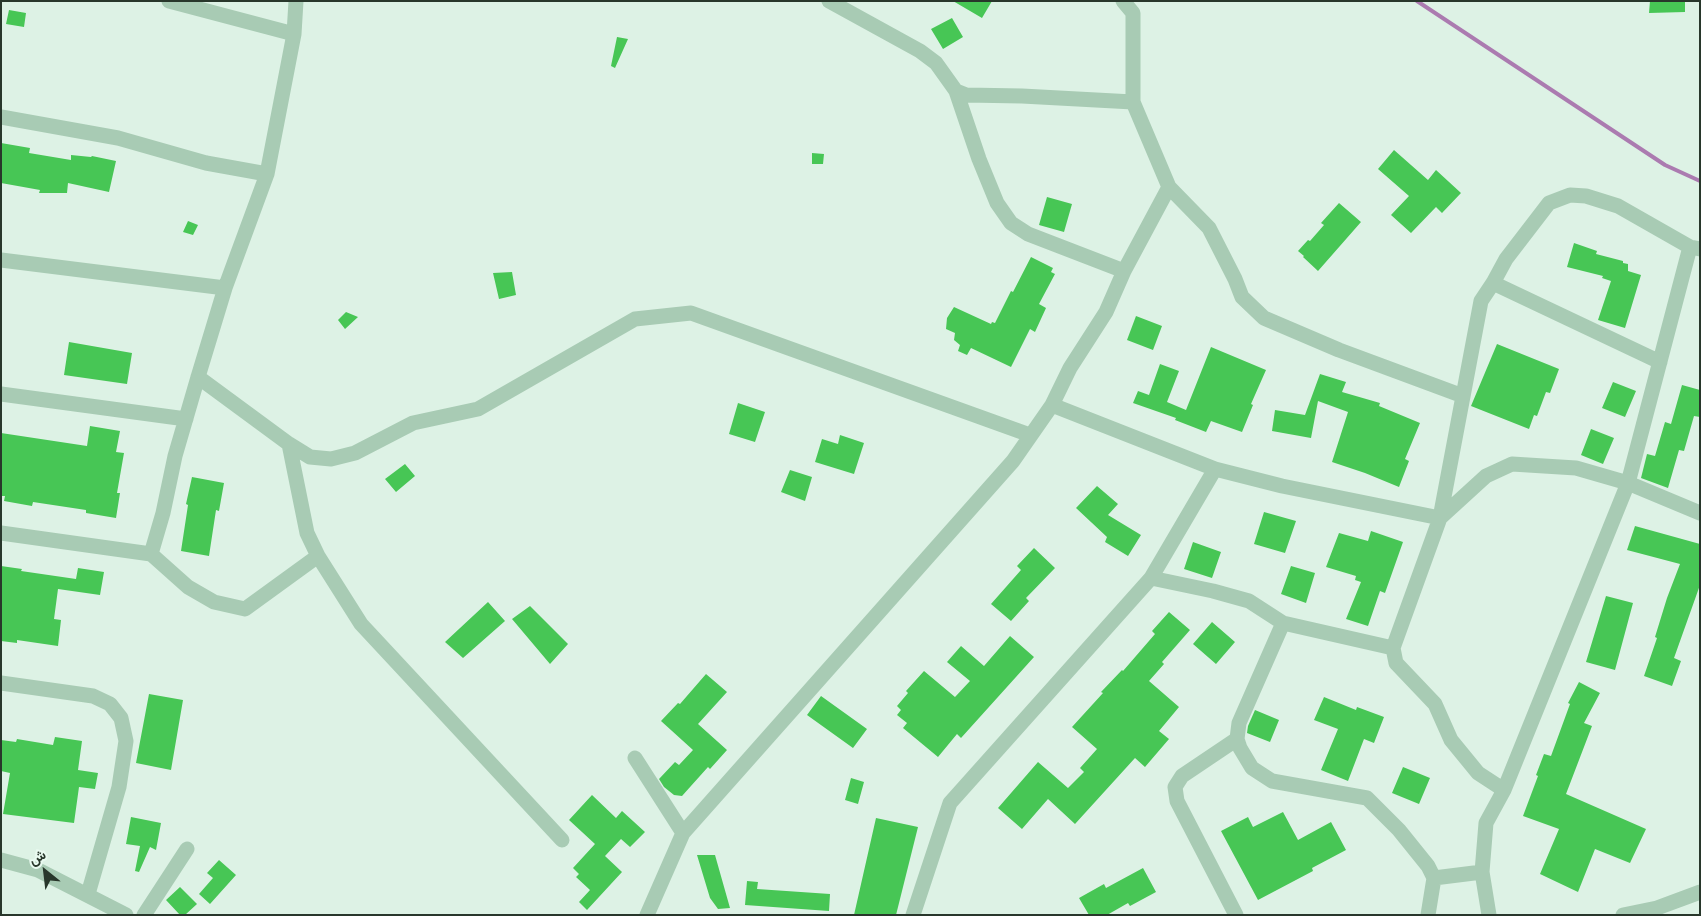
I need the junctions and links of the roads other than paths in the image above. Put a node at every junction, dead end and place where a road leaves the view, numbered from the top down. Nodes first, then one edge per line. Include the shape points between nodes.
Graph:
1 (169, 1) edge
2 (296, 1) edge
3 (1123, 1) edge
4 (833, 2) edge
5 (294, 34) junction
6 (956, 91) junction
7 (1133, 102) junction
8 (1, 117) edge
9 (266, 174) junction
10 (1169, 187) junction
11 (1695, 248) edge
12 (1, 260) edge
13 (1124, 270) junction
14 (1493, 283) junction
15 (225, 288) junction
16 (1660, 362) junction
17 (198, 377) junction
18 (1, 394) edge
19 (1463, 396) junction
20 (1052, 406) junction
21 (186, 420) junction
22 (1030, 435) junction
23 (289, 444) junction
24 (1215, 469) junction
25 (1628, 483) junction
26 (1700, 513) edge
27 (1440, 518) junction
28 (1, 533) edge
29 (151, 554) junction
30 (318, 556) junction
31 (1151, 578) junction
32 (1283, 623) junction
33 (1392, 648) junction
34 (1, 683) edge
35 (1237, 739) junction
36 (635, 758) dead end
37 (1504, 790) junction
38 (683, 833) junction
39 (562, 840) dead end
40 (187, 849) dead end
41 (1, 860) edge
42 (1482, 872) junction
43 (1434, 878) junction
44 (1700, 892) edge
45 (88, 894) junction
46 (126, 915) edge
47 (144, 915) edge
48 (647, 915) edge
49 (913, 915) edge
50 (1236, 915) edge
51 (1428, 915) edge
52 (1489, 915) edge
53 (1623, 915) edge

1 - 5 street
2 - 5 street
3 - 7 street via 1134,13
4 - 6 street via 920,51 936,63
5 - 9 street
6 - 7 street via 966,95
6 - 13 street via 997,203 1011,223 1028,234
7 - 10 street
8 - 9 street via 118,138 206,163
9 - 15 street
10 - 13 street
10 - 19 street via 1209,228 1242,297 1264,318
11 - 14 street via 1618,206 1586,196 1570,195 1549,203 1506,260
11 - 16 street
12 - 15 street
13 - 20 street via 1106,312 1070,368
14 - 16 street
14 - 19 street via 1481,301
15 - 17 street
16 - 25 street
17 - 21 street
17 - 23 street
18 - 21 street
19 - 27 street
20 - 22 street
20 - 24 street
21 - 29 street
22 - 23 street via 690,313 635,319 478,409 412,423 355,453 331,460 310,457
22 - 38 street via 1013,460
23 - 30 street via 307,533
24 - 27 street
24 - 31 street
25 - 26 street
25 - 27 street via 1576,468 1512,464 1486,476
25 - 37 street
27 - 33 street
28 - 29 street
29 - 30 street via 188,587 214,602 246,609
30 - 39 street via 361,624
31 - 32 street via 1249,602
31 - 49 street via 950,803
32 - 33 street
32 - 35 street via 1239,723
33 - 37 street via 1396,663 1435,704 1451,740 1478,773
34 - 45 street via 93,696 110,704 121,718 126,740 119,787
35 - 43 street via 1252,768 1272,781 1366,798 1399,830
35 - 50 street via 1182,776 1176,788 1177,801
36 - 38 street
37 - 42 street via 1486,822
38 - 48 street
40 - 47 street
41 - 45 street via 38,870
42 - 43 street
42 - 52 street
43 - 51 street
44 - 53 street via 1657,908
45 - 46 street

